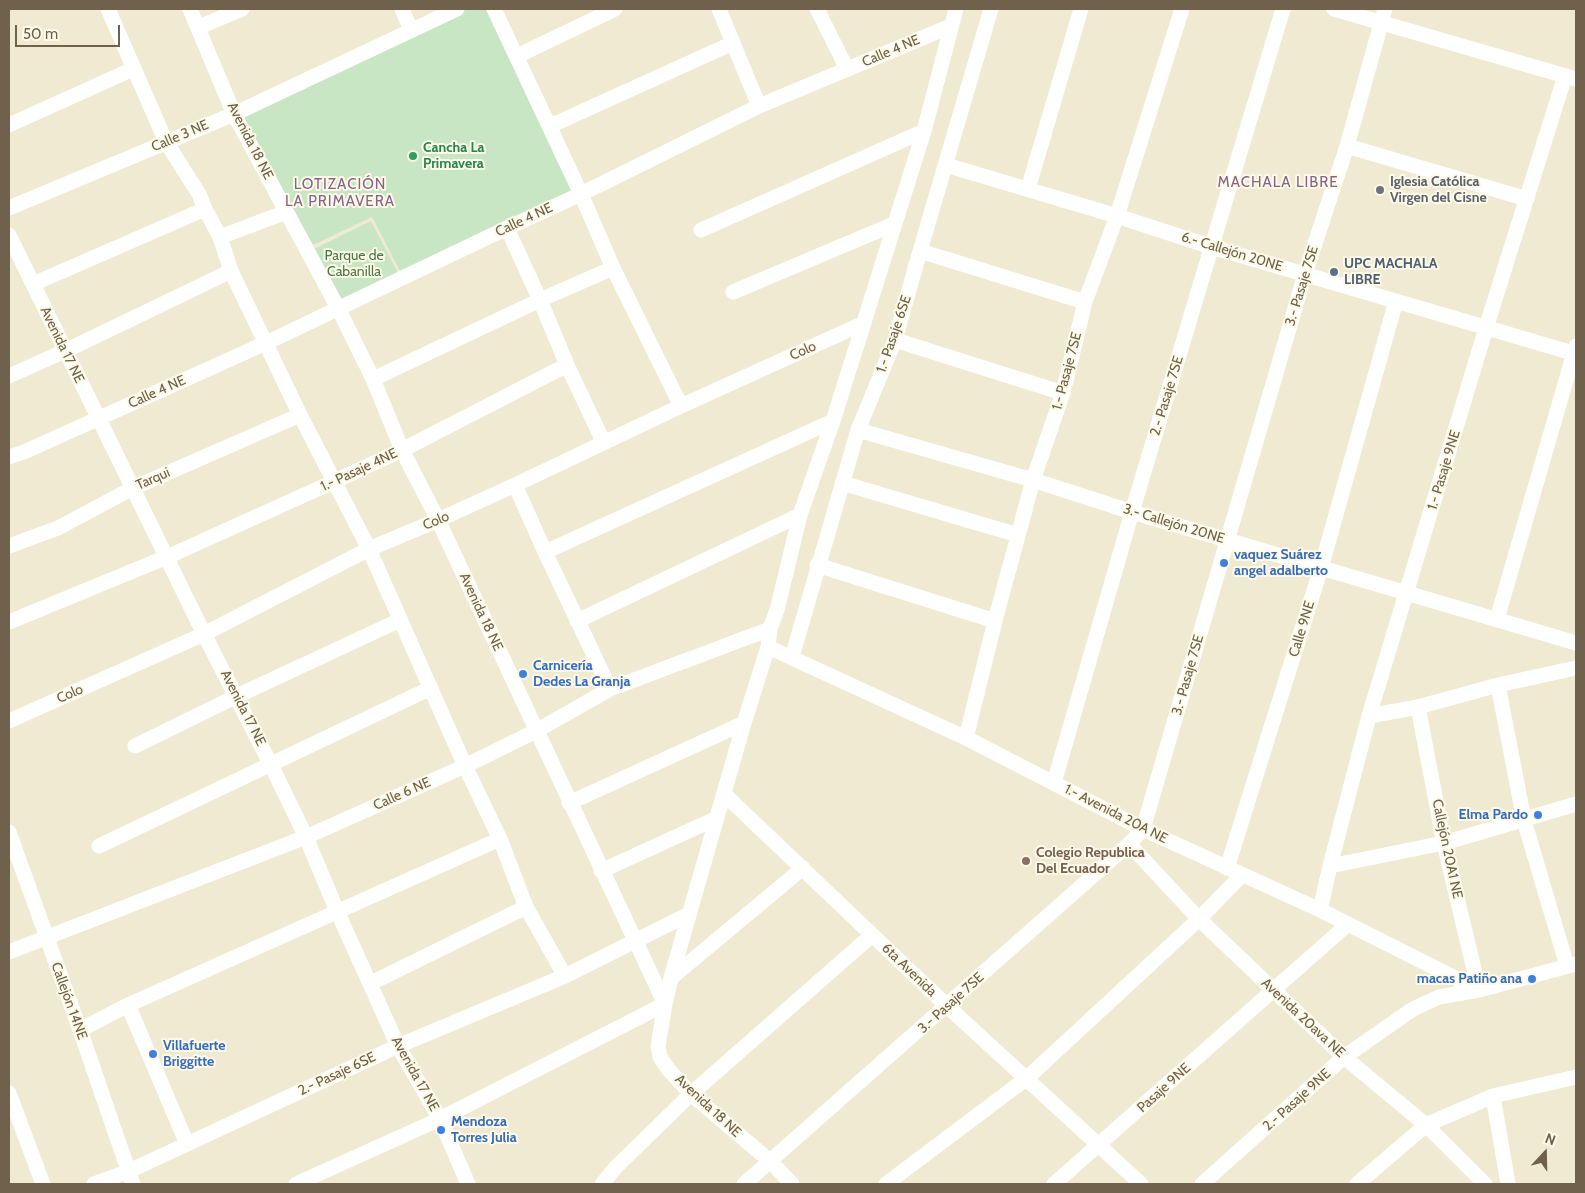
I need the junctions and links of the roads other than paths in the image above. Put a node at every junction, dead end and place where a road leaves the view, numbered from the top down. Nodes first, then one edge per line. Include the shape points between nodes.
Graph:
1 (108, 9) edge
2 (190, 9) edge
3 (242, 9) edge
4 (402, 9) edge
5 (457, 9) edge
6 (494, 9) edge
7 (615, 9) edge
8 (720, 9) edge
9 (817, 9) edge
10 (956, 9) edge
11 (991, 9) edge
12 (1081, 9) edge
13 (1182, 9) edge
14 (1283, 9) edge
15 (1334, 9) edge
16 (1384, 16) edge
17 (951, 26) junction
18 (199, 27) junction
19 (411, 30) junction
20 (733, 43) junction
21 (517, 56) junction
22 (133, 69) junction
23 (848, 69) junction
24 (1571, 77) edge
25 (759, 106) junction
26 (234, 114) junction
27 (9, 125) edge
28 (550, 126) junction
29 (924, 132) junction
30 (166, 142) junction
31 (1347, 146) junction
32 (946, 165) junction
33 (1028, 189) junction
34 (581, 194) junction
35 (1526, 199) junction
36 (9, 208) edge
37 (205, 209) junction
38 (286, 212) junction
39 (1117, 216) junction
40 (894, 224) junction
41 (507, 228) junction
42 (701, 230) dead end
43 (9, 235) edge
44 (220, 237) junction
45 (1212, 247) junction
46 (920, 251) junction
47 (613, 268) junction
48 (231, 271) junction
49 (1305, 274) junction
50 (32, 284) junction
51 (733, 292) dead end
52 (540, 300) junction
53 (1396, 301) junction
54 (1085, 302) junction
55 (338, 308) junction
56 (864, 323) junction
57 (1486, 328) junction
58 (895, 340) junction
59 (266, 343) junction
60 (65, 351) junction
61 (1575, 352) edge
62 (567, 365) junction
63 (9, 376) edge
64 (373, 379) junction
65 (1063, 393) junction
66 (681, 406) junction
67 (300, 416) junction
68 (98, 419) junction
69 (833, 421) junction
70 (858, 430) junction
71 (604, 443) junction
72 (402, 450) junction
73 (9, 457) edge
74 (1033, 480) junction
75 (333, 482) junction
76 (842, 482) junction
77 (515, 485) junction
78 (132, 488) junction
79 (1132, 512) junction
80 (800, 515) junction
81 (438, 520) junction
82 (1018, 535) junction
83 (1227, 540) junction
84 (9, 546) edge
85 (369, 549) junction
86 (545, 552) junction
87 (167, 557) junction
88 (817, 565) junction
89 (1321, 568) junction
90 (1407, 593) junction
91 (1497, 619) junction
92 (400, 620) junction
93 (995, 621) junction
94 (9, 622) edge
95 (577, 622) junction
96 (770, 629) junction
97 (204, 634) junction
98 (1576, 643) edge
99 (768, 647) junction
100 (792, 657) junction
101 (1576, 668) edge
102 (1498, 685) junction
103 (431, 688) junction
104 (610, 689) junction
105 (237, 696) junction
106 (1418, 707) junction
107 (1369, 716) junction
108 (9, 721) edge
109 (744, 723) junction
110 (536, 731) junction
111 (966, 738) junction
112 (135, 746) dead end
113 (271, 765) junction
114 (465, 766) junction
115 (1054, 783) junction
116 (724, 794) junction
117 (569, 802) junction
118 (1576, 804) edge
119 (718, 818) junction
120 (1524, 820) junction
121 (1143, 829) junction
122 (9, 832) edge
123 (306, 837) junction
124 (500, 838) junction
125 (1444, 843) junction
126 (1129, 844) junction
127 (99, 846) dead end
128 (1330, 866) junction
129 (803, 868) junction
130 (1227, 868) junction
131 (602, 871) junction
132 (1242, 875) junction
133 (526, 907) junction
134 (1320, 910) junction
135 (337, 911) junction
136 (689, 914) junction
137 (1199, 919) junction
138 (1348, 924) junction
139 (872, 935) junction
140 (46, 937) junction
141 (636, 942) junction
142 (9, 952) edge
143 (1572, 965) edge
144 (565, 976) junction
145 (671, 978) junction
146 (371, 983) junction
147 (1272, 990) junction
148 (1479, 990) junction
149 (665, 1004) junction
150 (128, 1005) junction
151 (947, 1006) junction
152 (80, 1030) junction
153 (398, 1046) junction
154 (1344, 1058) junction
155 (1576, 1077) edge
156 (1026, 1078) junction
157 (9, 1093) edge
158 (691, 1094) junction
159 (1493, 1096) junction
160 (440, 1119) junction
161 (1426, 1125) junction
162 (187, 1144) junction
163 (1099, 1146) junction
164 (771, 1162) junction
165 (131, 1177) edge
166 (43, 1184) edge
167 (94, 1184) edge
168 (296, 1184) edge
169 (467, 1184) edge
170 (602, 1184) edge
171 (744, 1184) edge
172 (792, 1184) edge
173 (886, 1184) edge
174 (1054, 1184) edge
175 (1141, 1184) edge
176 (1202, 1184) edge
177 (1357, 1184) edge
178 (1484, 1184) edge
179 (1508, 1184) edge

1 - 22 street
2 - 18 street, Avenida 18 NE
3 - 18 street
4 - 19 street
5 - 19 street, Calle 3 NE
6 - 21 street
7 - 21 street
8 - 20 street
9 - 23 street
10 - 17 street
11 - 32 street, 1.- Pasaje 6SE
12 - 33 street
13 - 39 street, 1.- Pasaje 7SE
14 - 45 street, 2.- Pasaje 7SE
15 - 16 street
16 - 24 street
16 - 31 street, 3.- Pasaje 7SE
17 - 23 street, Calle 4 NE
17 - 29 street
18 - 26 street, Avenida 18 NE
19 - 26 street, Calle 3 NE
20 - 25 street
20 - 28 street
21 - 28 street
22 - 27 street
22 - 30 street
23 - 25 street, Calle 4 NE
24 - 35 street, 1.- Pasaje 9NE
25 - 34 street, Calle 4 NE
26 - 30 street, Calle 3 NE
26 - 38 street, Avenida 18 NE
28 - 34 street
29 - 40 street
29 - 42 street
30 - 36 street, Calle 3 NE
30 - 37 street
31 - 35 street
31 - 49 street, 3.- Pasaje 7SE
32 - 33 street, 6.- Callejón 20NE
32 - 46 street, 1.- Pasaje 6SE
33 - 39 street, 6.- Callejón 20NE
34 - 41 street, Calle 4 NE
34 - 47 street
35 - 57 street, 1.- Pasaje 9NE
37 - 44 street
37 - 50 street
38 - 44 street
38 - 55 street, Avenida 18 NE
39 - 45 street, 6.- Callejón 20NE
39 - 54 street, 1.- Pasaje 7SE
40 - 51 street
40 - 56 street
41 - 52 street
41 - 55 street, Calle 4 NE
43 - 50 street, Avenida 17 NE
44 - 48 street
45 - 49 street, 6.- Callejón 20NE
45 - 79 street, 2.- Pasaje 7SE
46 - 54 street
46 - 58 street, 1.- Pasaje 6SE
47 - 52 street
47 - 66 street
48 - 59 street
48 - 60 street
49 - 53 street, 6.- Callejón 20NE
49 - 83 street, 3.- Pasaje 7SE
50 - 60 street, Avenida 17 NE
52 - 62 street
52 - 64 street
53 - 57 street, 6.- Callejón 20NE
53 - 89 street, Calle 9NE
54 - 65 street, 1.- Pasaje 7SE
55 - 59 street, Calle 4 NE
55 - 64 street, Avenida 18 NE
56 - 66 street, Colo
56 - 69 street
57 - 61 street, 6.- Callejón 20NE
57 - 90 street, 1.- Pasaje 9NE
58 - 65 street
58 - 70 street, 1.- Pasaje 6SE
59 - 67 street
59 - 68 street, Calle 4 NE
60 - 63 street
60 - 68 street, Avenida 17 NE
61 - 91 street
62 - 71 street
62 - 72 street, 1.- Pasaje 4NE
64 - 72 street, Avenida 18 NE
65 - 74 street, 1.- Pasaje 7SE
66 - 71 street, Colo
67 - 75 street
67 - 78 street, Tarqui
68 - 73 street, Calle 4 NE
68 - 78 street, Avenida 17 NE
69 - 80 street
69 - 86 street
70 - 74 street, 3.- Callejón 20NE
70 - 76 street, 1.- Pasaje 6SE
71 - 77 street, Colo
72 - 75 street, 1.- Pasaje 4NE
72 - 81 street, Avenida 18 NE
74 - 79 street, 3.- Callejón 20NE
74 - 82 street, 1.- Pasaje 7SE
75 - 85 street
75 - 87 street, 1.- Pasaje 4NE
76 - 82 street
76 - 88 street, 1.- Pasaje 6SE
77 - 81 street, Colo
77 - 86 street
78 - 84 street, Tarqui via 58,528
78 - 87 street, Avenida 17 NE
79 - 83 street, 3.- Callejón 20NE
79 - 115 street, 2.- Pasaje 7SE
80 - 95 street
80 - 96 street
81 - 85 street, Colo
81 - 110 street, Avenida 18 NE
82 - 93 street, 1.- Pasaje 7SE
83 - 89 street, 3.- Callejón 20NE
83 - 121 street, 3.- Pasaje 7SE
85 - 92 street
85 - 97 street, Colo
86 - 95 street
87 - 94 street, 1.- Pasaje 4NE
87 - 97 street, Avenida 17 NE
88 - 93 street
88 - 100 street, 1.- Pasaje 6SE
89 - 90 street, 3.- Callejón 20NE
89 - 130 street, Calle 9NE
90 - 91 street, 3.- Callejón 20NE
90 - 107 street, 1.- Pasaje 9NE
91 - 98 street, 3.- Callejón 20NE
92 - 103 street
92 - 105 street
93 - 111 street, 1.- Pasaje 7SE
95 - 104 street
96 - 99 street
96 - 104 street, Calle 6 NE
97 - 105 street, Avenida 17 NE
97 - 108 street, Colo
99 - 100 street, 1.- Avenida 20A NE
99 - 109 street
100 - 111 street, 1.- Avenida 20A NE
101 - 102 street
102 - 106 street
102 - 120 street
103 - 113 street
103 - 114 street
104 - 110 street, Calle 6 NE
105 - 112 street
105 - 113 street, Avenida 17 NE
106 - 107 street
106 - 125 street, Callejón 20A1 NE
107 - 128 street, 1.- Pasaje 9NE
109 - 116 street
109 - 117 street
110 - 114 street, Calle 6 NE
110 - 117 street, Avenida 18 NE
111 - 115 street, 1.- Avenida 20A NE
113 - 123 street, Avenida 17 NE
113 - 127 street
114 - 123 street, Calle 6 NE
114 - 124 street
115 - 121 street, 1.- Avenida 20A NE
116 - 119 street
116 - 129 street, 6ta Avenida
117 - 131 street, Avenida 18 NE
118 - 120 street
119 - 131 street
119 - 136 street
120 - 125 street
120 - 143 street
121 - 126 street, 3.- Pasaje 7SE
121 - 130 street, 1.- Avenida 20A NE
122 - 140 street, Callejón 14NE
123 - 135 street, Avenida 17 NE
123 - 140 street, Calle 6 NE
124 - 133 street
124 - 135 street
125 - 128 street
125 - 148 street, Callejón 20A1 NE
126 - 137 street, Avenida 20ava NE
126 - 151 street, 3.- Pasaje 7SE
128 - 134 street, 1.- Pasaje 9NE
129 - 139 street, 6ta Avenida
129 - 145 street
130 - 132 street, 1.- Avenida 20A NE
131 - 141 street, Avenida 18 NE
132 - 134 street, 1.- Avenida 20A NE
132 - 137 street
133 - 144 street
133 - 146 street
134 - 138 street, 1.- Avenida 20A NE
135 - 146 street, Avenida 17 NE
135 - 150 street
136 - 141 street, 2.- Pasaje 6SE
136 - 145 street
137 - 147 street, Avenida 20ava NE
137 - 156 street
138 - 147 street, Pasaje 9NE
138 - 148 street, 1.- Avenida 20A NE
139 - 151 street, 6ta Avenida
139 - 158 street
140 - 142 street, Calle 6 NE
140 - 152 street, Callejón 14NE
141 - 144 street, 2.- Pasaje 6SE
141 - 149 street, Avenida 18 NE
143 - 148 street, 2.- Pasaje 9NE
144 - 153 street, 2.- Pasaje 6SE
145 - 149 street
146 - 153 street, Avenida 17 NE
147 - 154 street, Avenida 20ava NE
147 - 163 street, Pasaje 9NE
148 - 154 street, 2.- Pasaje 9NE via 1429,1001 1413,1009
149 - 158 street, Avenida 18 NE via 658,1046 660,1057
149 - 160 street
150 - 152 street
150 - 162 street
151 - 156 street, 6ta Avenida
151 - 164 street, 3.- Pasaje 7SE
152 - 165 street, Callejón 14NE
153 - 160 street, Avenida 17 NE
153 - 162 street, 2.- Pasaje 6SE
154 - 161 street, Avenida 20ava NE
154 - 176 street, 2.- Pasaje 9NE
155 - 159 street
156 - 163 street, 6ta Avenida
156 - 173 street
157 - 166 street
158 - 164 street, Avenida 18 NE
158 - 170 street
159 - 161 street
159 - 179 street
160 - 168 street
160 - 169 street, Avenida 17 NE
161 - 177 street
161 - 178 street, Avenida 20ava NE
162 - 165 street, 2.- Pasaje 6SE
163 - 174 street, Pasaje 9NE
163 - 175 street, 6ta Avenida
164 - 171 street, 3.- Pasaje 7SE
164 - 172 street, Avenida 18 NE
165 - 167 street, 2.- Pasaje 6SE

